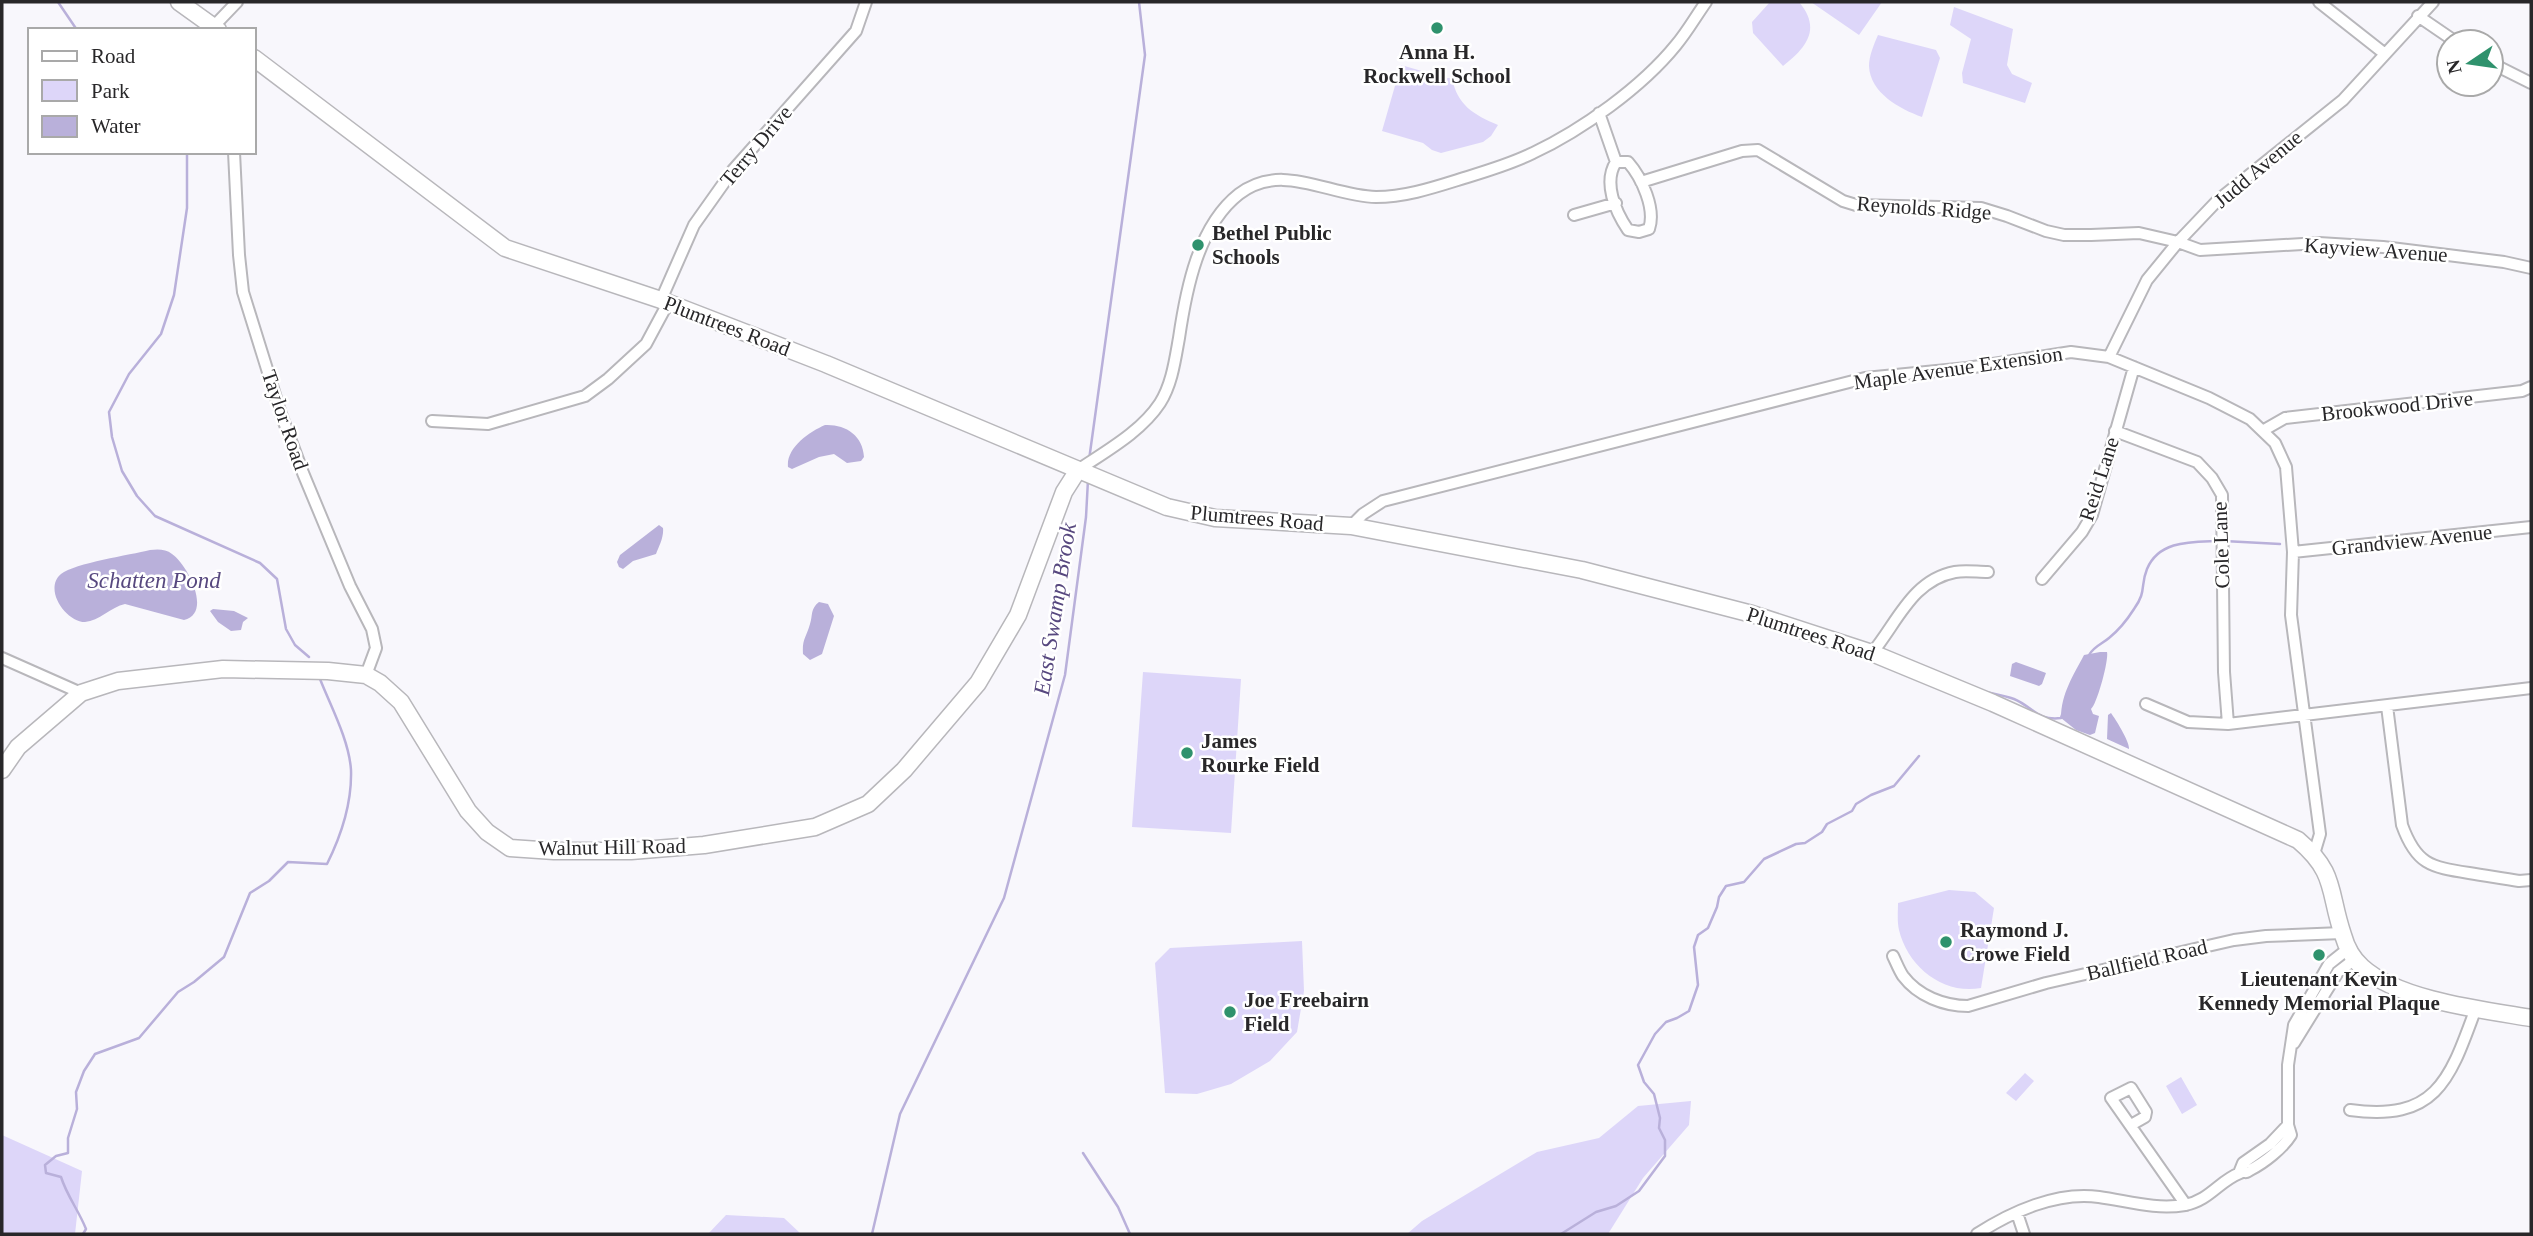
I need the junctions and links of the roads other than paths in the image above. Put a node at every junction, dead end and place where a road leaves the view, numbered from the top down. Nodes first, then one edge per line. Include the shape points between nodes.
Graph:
1 (179, 2) edge
2 (237, 2) edge
3 (866, 2) edge
4 (1706, 2) edge
5 (2319, 2) edge
6 (2433, 2) edge
7 (2418, 16) junction
8 (216, 28) edge
9 (2436, 28) edge
10 (2385, 54) junction
11 (256, 60) edge
12 (2505, 70) edge
13 (2531, 83) edge
14 (1599, 113) junction
15 (234, 154) edge
16 (1616, 162) junction
17 (1641, 182) junction
18 (1616, 203) junction
19 (1574, 215) dead end
20 (2178, 242) junction
21 (2531, 268) edge
22 (665, 301) junction
23 (2109, 357) junction
24 (2134, 367) junction
25 (2531, 387) edge
26 (432, 421) dead end
27 (2264, 430) junction
28 (2115, 431) junction
29 (1080, 470) junction
30 (1351, 526) junction
31 (2531, 527) edge
32 (2293, 552) junction
33 (1988, 572) dead end
34 (2042, 579) dead end
35 (1872, 653) junction
36 (2, 658) edge
37 (366, 675) junction
38 (2531, 688) edge
39 (81, 693) junction
40 (2146, 704) dead end
41 (2387, 706) junction
42 (2304, 716) junction
43 (2228, 724) junction
44 (2, 771) edge
45 (2314, 854) junction
46 (2531, 880) edge
47 (2342, 933) junction
48 (2352, 954) junction
49 (1893, 956) dead end
50 (2476, 1008) junction
51 (2531, 1018) edge
52 (2350, 1110) dead end
53 (2131, 1125) dead end
54 (2186, 1205) junction
55 (2017, 1213) junction
56 (1993, 1224) junction
57 (1978, 1234) edge
58 (2003, 1234) edge
59 (2024, 1234) edge

1 - 8 main road
2 - 8 street
3 - 22 street, Terry Drive via 856,31 733,170 694,225
4 - 14 street via 1660,63
5 - 10 street
6 - 7 street, Judd Avenue
7 - 9 street
7 - 10 street, Judd Avenue
10 - 20 street, Judd Avenue via 2343,100 2217,201
11 - 22 main road, Plumtrees Road via 505,247
12 - 13 street
14 - 16 street
14 - 29 street via 1532,154 1414,192 1375,197 1284,178 1239,194 1218,219 1190,275 1173,367 1161,401 1138,426
15 - 37 street, Taylor Road via 243,292 303,473 349,586 372,629 376,648
16 - 17 street via 1628,162
16 - 18 street via 1609,186
17 - 18 street via 1653,218 1649,229 1628,230
17 - 20 street, Reynolds Ridge via 1758,150 1856,205 1981,208 2046,232 2138,233
18 - 19 street
20 - 21 street, Kayview Avenue via 2200,250 2319,243 2383,247
20 - 23 street, Judd Avenue via 2147,280
22 - 26 street, Terry Drive via 646,344 585,396 488,424
22 - 29 main road, Plumtrees Road
23 - 24 street, Maple Avenue Extension
23 - 30 street, Maple Avenue Extension via 2071,352 1866,377 1383,501
24 - 27 street, Maple Avenue Extension via 2250,419
24 - 28 street, Reid Lane
25 - 27 street, Brookwood Drive via 2285,418
27 - 32 street, Maple Avenue Extension via 2286,467
28 - 34 street, Reid Lane via 2092,515
28 - 43 street, Cole Lane via 2197,462 2222,495
29 - 30 main road, Plumtrees Road via 1167,507 1201,516
29 - 37 main road, Walnut Hill Road via 1064,492 1018,615 978,683 904,770 867,804 815,827 631,851 510,848 468,811 401,702
30 - 35 main road, Plumtrees Road via 1582,570 1752,614
31 - 32 street, Grandview Avenue
32 - 42 street, Maple Avenue Extension via 2291,615
33 - 35 street via 1955,572 1932,580 1913,595
35 - 45 main road, Plumtrees Road via 2298,840
36 - 39 street
37 - 39 main road via 223,669 118,681
38 - 41 street
39 - 44 main road via 18,747
40 - 43 street via 2188,722
41 - 42 street
41 - 46 street via 2402,825 2420,857 2437,869
42 - 43 street
42 - 45 street, Maple Avenue Extension via 2319,834
45 - 47 main road via 2329,877
47 - 48 main road
47 - 49 street, Ballfield Road via 2234,940 2046,983 1968,1006 1938,1001 1923,993 1908,983
48 - 50 main road via 2364,970 2390,984
48 - 54 street via 2329,964 2294,1025 2288,1065 2291,1135 2287,1142 2249,1171
50 - 51 main road
50 - 52 street via 2454,1066 2426,1101 2375,1114
53 - 54 street
54 - 55 street via 2158,1208 2082,1195
55 - 56 street
55 - 59 street
56 - 57 street
56 - 58 street

